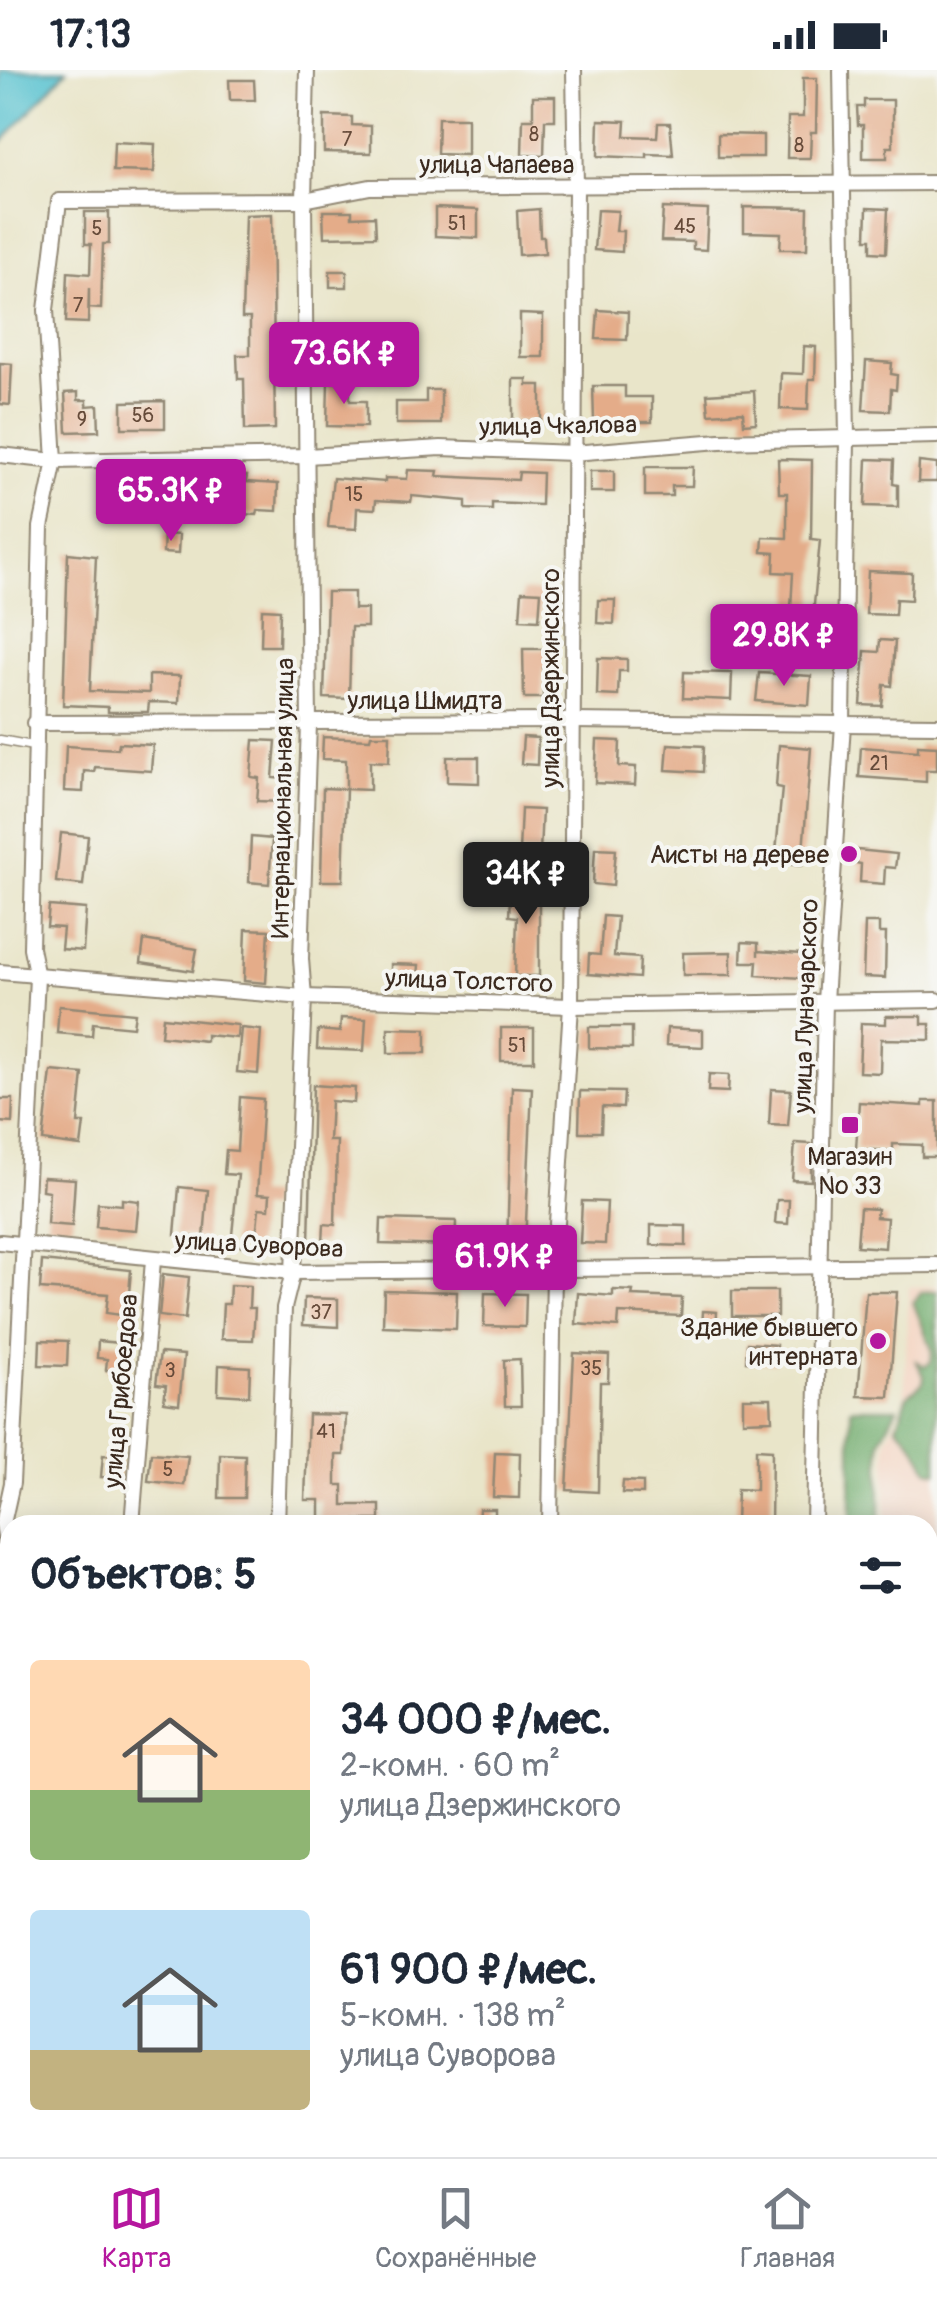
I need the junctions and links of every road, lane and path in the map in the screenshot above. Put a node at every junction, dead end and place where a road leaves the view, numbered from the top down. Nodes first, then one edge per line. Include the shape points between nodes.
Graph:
1 (307, 70) edge
2 (574, 70) edge
3 (841, 70) edge
4 (937, 183) edge
5 (841, 184) junction
6 (576, 186) junction
7 (304, 200) junction
8 (937, 436) edge
9 (847, 438) junction
10 (573, 453) junction
11 (0, 455) edge
12 (307, 456) junction
13 (55, 462) junction
14 (572, 722) junction
15 (34, 723) junction
16 (309, 724) junction
17 (843, 724) junction
18 (937, 725) edge
19 (0, 740) edge
20 (33, 746) junction
21 (0, 972) edge
22 (36, 977) junction
23 (304, 998) junction
24 (937, 1000) edge
25 (825, 1001) junction
26 (571, 1006) junction
27 (0, 1242) edge
28 (22, 1246) junction
29 (153, 1260) junction
30 (937, 1265) edge
31 (819, 1267) junction
32 (554, 1270) junction
33 (293, 1272) junction
34 (5, 1515) edge
35 (133, 1515) edge
36 (277, 1515) edge
37 (550, 1515) edge
38 (814, 1515) edge

1 - 7 street, Интернациональная улица
2 - 6 street, улица Дзержинского
3 - 5 street, улица Луначарского
4 - 5 street, улица Чапаева
5 - 6 street, улица Чапаева
5 - 9 street, улица Луначарского
6 - 7 street, улица Чапаева via 370,188
6 - 10 street, улица Дзержинского
7 - 12 street, Интернациональная улица
7 - 13 street, улица Чапаева via 59,201 46,310
8 - 9 street, улица Чкалова
9 - 10 street, улица Чкалова
9 - 17 street, улица Луначарского
10 - 12 street, улица Чкалова via 441,448
10 - 14 street, улица Дзержинского
11 - 13 street, улица Чкалова
12 - 13 street, улица Чкалова
12 - 16 street, Интернациональная улица
13 - 15 street via 40,527
14 - 16 street, улица Шмидта
14 - 17 street, улица Шмидта
14 - 26 street, улица Дзержинского
15 - 16 street, улица Шмидта
15 - 20 street
16 - 23 street, Интернациональная улица
17 - 18 street, улица Шмидта
17 - 25 street, улица Луначарского
19 - 20 lane
20 - 22 street via 30,948
21 - 22 street, улица Толстого
22 - 23 street, улица Толстого
22 - 28 street
23 - 26 street, улица Толстого
23 - 33 street, Интернациональная улица
24 - 25 street, улица Толстого
25 - 26 street, улица Толстого
25 - 31 street, улица Луначарского
26 - 32 street, улица Дзержинского
27 - 28 street, улица Суворова
28 - 29 street, улица Суворова
28 - 34 street
29 - 33 street, улица Суворова
29 - 35 street, улица Грибоедова
30 - 31 street, улица Суворова
31 - 32 street, улица Суворова
31 - 38 street, улица Луначарского
32 - 33 street, улица Суворова
32 - 37 street, улица Дзержинского
33 - 36 street, Интернациональная улица via 284,1308

